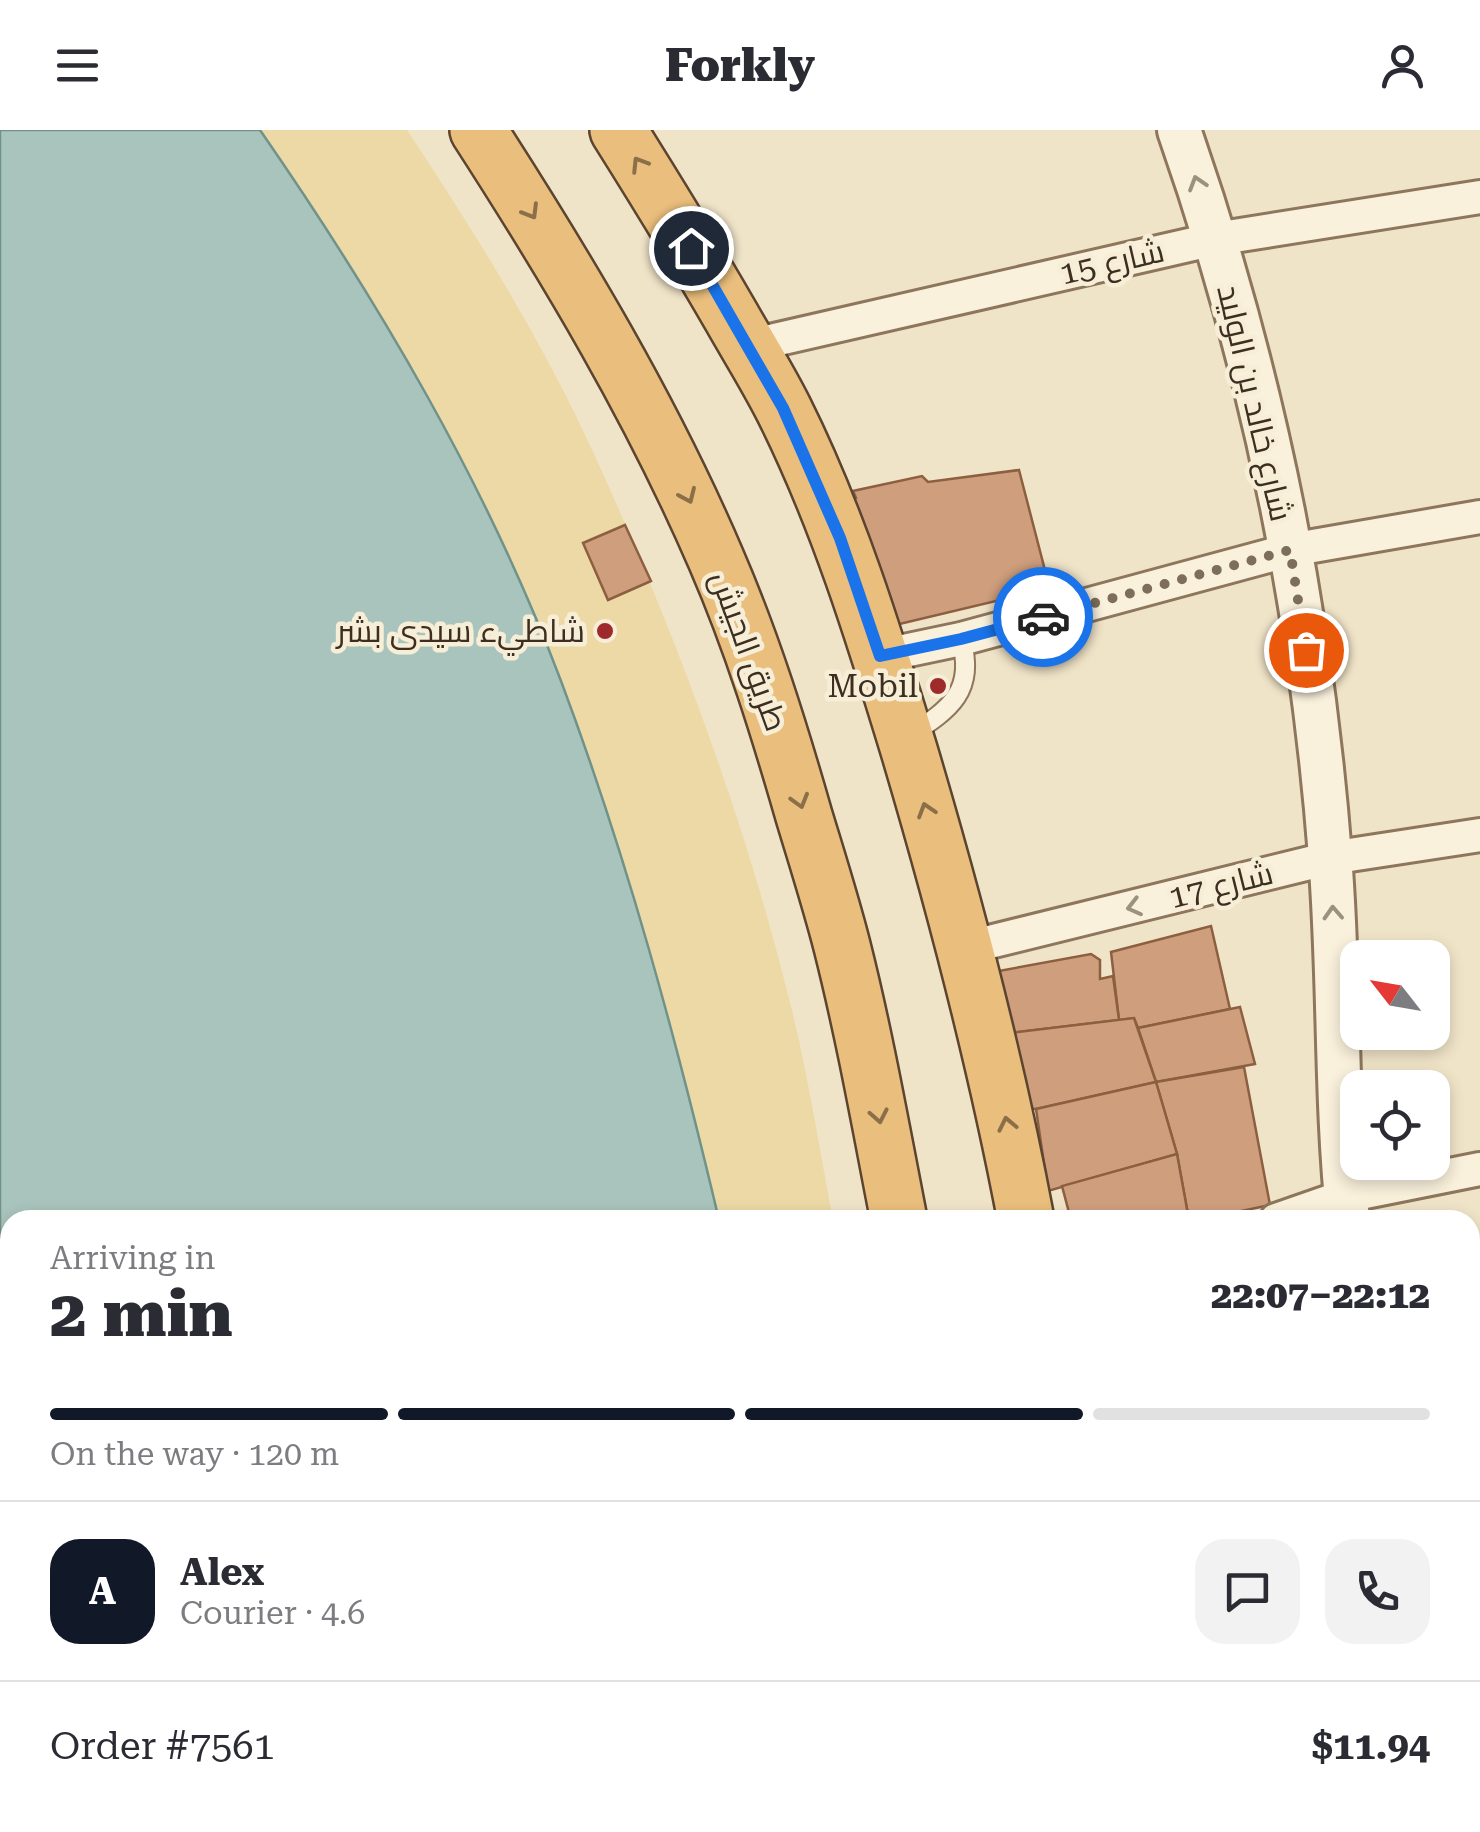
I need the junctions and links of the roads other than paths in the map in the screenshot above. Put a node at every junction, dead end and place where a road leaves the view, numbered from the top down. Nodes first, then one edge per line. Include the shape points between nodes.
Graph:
1 (478, 130) edge
2 (618, 130) edge
3 (1180, 130) edge
4 (1480, 197) edge
5 (1215, 239) junction
6 (748, 346) junction
7 (1480, 517) edge
8 (1290, 550) junction
9 (961, 639) junction
10 (880, 656) junction
11 (905, 738) junction
12 (1480, 835) edge
13 (1330, 858) junction
14 (965, 948) junction
15 (1480, 1169) edge
16 (1346, 1208) edge
17 (897, 1210) edge
18 (1024, 1210) edge

1 -> 17 highway, طريق الجيش via 626,372 717,562 785,750 841,943
6 -> 2 highway
5 -> 3 street, شارع خالد بن الوليد
4 - 5 street, شارع 15
5 - 6 street, شارع 15
5 - 8 street, شارع خالد بن الوليد
6 - 10 highway via 813,472
7 - 8 street
8 - 9 street
8 - 13 street, شارع خالد بن الوليد
9 - 10 street
9 - 11 lane via 966,666 955,701
10 - 11 highway
14 -> 11 highway
12 - 13 street, شارع 17
13 -> 14 street, شارع 17
16 -> 13 street, شارع خالد بن الوليد
18 -> 14 highway
15 - 16 street

